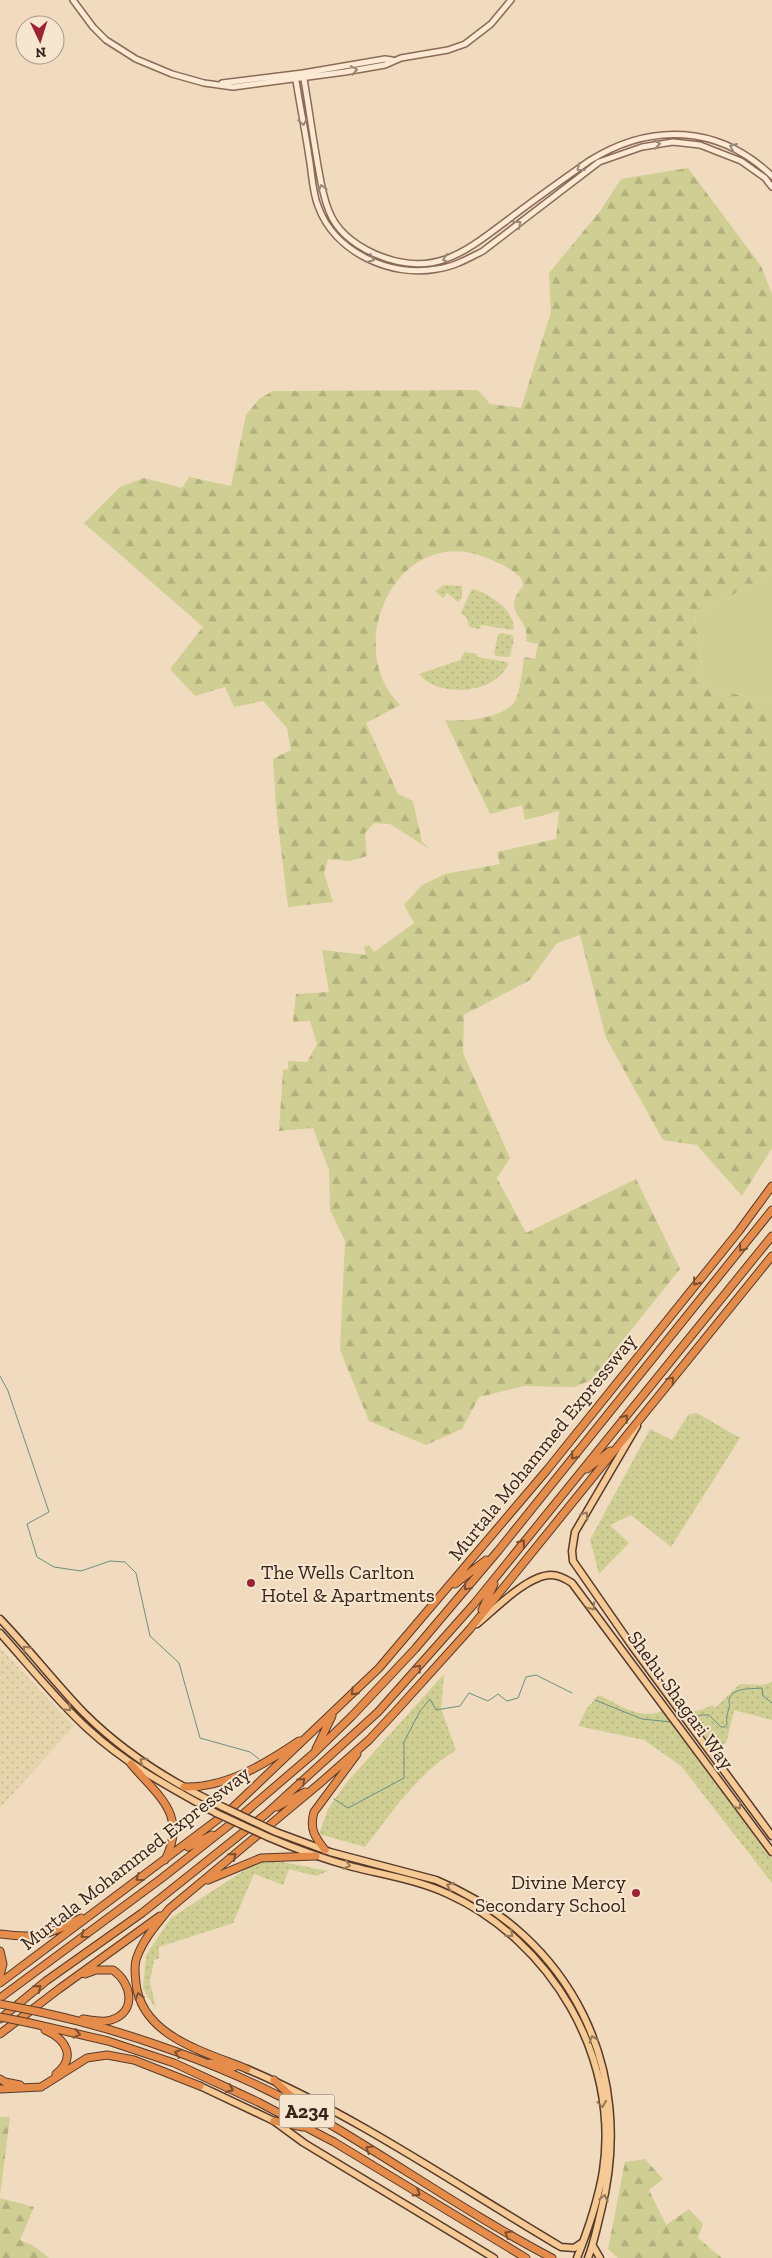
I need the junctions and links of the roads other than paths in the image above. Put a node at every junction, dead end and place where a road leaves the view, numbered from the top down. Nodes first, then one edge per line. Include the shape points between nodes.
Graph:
1 (73, 0) edge
2 (511, 0) edge
3 (303, 76) junction
4 (296, 77) junction
5 (772, 176) edge
6 (772, 187) edge
7 (772, 1186) edge
8 (772, 1210) edge
9 (772, 1236) edge
10 (772, 1256) edge
11 (640, 1418) junction
12 (622, 1441) junction
13 (575, 1479) junction
14 (498, 1550) junction
15 (498, 1574) junction
16 (443, 1593) junction
17 (0, 1619) edge
18 (477, 1620) junction
19 (470, 1629) junction
20 (0, 1632) edge
21 (335, 1711) junction
22 (316, 1729) junction
23 (369, 1740) junction
24 (313, 1754) junction
25 (132, 1764) junction
26 (319, 1784) junction
27 (184, 1787) junction
28 (266, 1814) junction
29 (222, 1831) junction
30 (772, 1836) edge
31 (325, 1850) junction
32 (178, 1851) junction
33 (772, 1852) edge
34 (316, 1856) junction
35 (165, 1860) junction
36 (199, 1885) junction
37 (169, 1910) junction
38 (95, 1911) junction
39 (0, 1934) edge
40 (0, 1950) edge
41 (0, 1976) edge
42 (0, 1983) edge
43 (59, 1989) junction
44 (0, 1998) edge
45 (0, 2004) edge
46 (0, 2018) edge
47 (69, 2018) junction
48 (32, 2023) junction
49 (3, 2032) edge
50 (0, 2039) edge
51 (199, 2060) junction
52 (174, 2063) junction
53 (247, 2069) junction
54 (0, 2079) edge
55 (274, 2080) junction
56 (200, 2086) junction
57 (0, 2089) edge
58 (308, 2111) junction
59 (274, 2121) junction
60 (312, 2130) junction
61 (583, 2242) junction
62 (593, 2246) junction
63 (494, 2258) edge
64 (526, 2258) edge
65 (552, 2258) edge
66 (577, 2258) edge
67 (588, 2258) edge
68 (600, 2258) edge

1 - 4 street via 93,27 118,49 172,74 219,84
2 - 3 street via 491,24 465,44 392,60 385,65
3 - 4 street
5 -> 3 street via 742,151 702,137 665,135 636,140 605,151 589,161 465,252 438,262 400,262 359,246 333,221 322,191
4 -> 6 street via 314,187 323,218 350,247 390,267 410,271 432,270 469,258 599,162 642,147 673,142 700,144 741,161
7 -> 16 highway, Murtala Mohammed Expressway via 547,1470
8 -> 14 highway, Murtala Mohammed Expressway
13 -> 9 highway
11 -> 10 highway
11 - 12 highway
30 -> 11 main road, Shehu Shagari Way via 632,1646 574,1560 575,1532 620,1459
12 - 13 highway
12 - 18 highway
15 -> 13 highway
14 - 16 highway
14 -> 24 highway, Murtala Mohammed Expressway via 415,1649
15 - 18 highway
28 -> 15 highway via 378,1712
16 -> 21 highway, Murtala Mohammed Expressway via 379,1668
27 -> 17 main road via 138,1758 86,1714
18 - 19 highway
19 - 23 highway
19 -> 33 main road, Shehu Shagari Way via 530,1582 557,1575 576,1586
20 -> 25 main road via 88,1729
21 - 22 highway, Murtala Mohammed Expressway
21 - 24 highway
22 - 27 highway via 280,1753 228,1780 202,1788
22 - 32 highway, Murtala Mohammed Expressway via 256,1786
23 - 26 highway
23 - 31 highway via 314,1812 312,1832
24 - 29 highway, Murtala Mohammed Expressway
25 - 34 main road, bridge via 164,1786 216,1813
25 - 35 highway via 168,1808 173,1819 175,1832
26 - 28 highway
36 -> 26 highway
27 - 31 main road, bridge via 276,1832
46 -> 28 highway, A234 via 142,1913
29 - 32 highway
29 -> 44 highway, Murtala Mohammed Expressway
62 -> 31 main road via 610,2172 612,2114 597,2049 566,1984 528,1939 472,1896 436,1880
32 - 35 highway, Murtala Mohammed Expressway
34 - 36 highway via 261,1858
34 -> 61 main road via 424,1884 467,1904 524,1946 560,1989 590,2050 604,2114 603,2171
35 -> 38 highway, Murtala Mohammed Expressway
36 - 37 highway
37 - 43 highway
53 -> 37 highway via 176,2038 149,2018 142,2006 137,1993 136,1958 149,1934
38 - 39 highway via 41,1936 24,1938
38 - 42 highway, Murtala Mohammed Expressway
40 - 41 highway via 4,1964
43 - 47 highway via 96,1970 113,1970 127,1983 128,2002 118,2017 104,2021
43 - 49 highway
45 - 47 highway, A234, bridge
46 - 48 highway, A234, bridge
51 -> 47 highway, A234
48 -> 52 highway, A234
48 - 54 highway via 56,2034 63,2041 67,2054 62,2069 30,2085 12,2084
49 - 50 highway
51 - 53 highway
51 - 58 highway, A234
52 - 56 highway
52 -> 60 highway, A234
53 - 55 main road
55 - 58 highway
55 - 61 main road via 360,2127 561,2247 574,2248
56 - 57 highway via 134,2060 107,2055 87,2058 41,2087
56 - 59 main road
65 -> 58 highway, A234 via 447,2198
59 - 60 highway
59 - 63 main road via 304,2143
60 -> 64 highway, A234
61 - 66 main road
62 - 67 main road
62 - 68 main road

